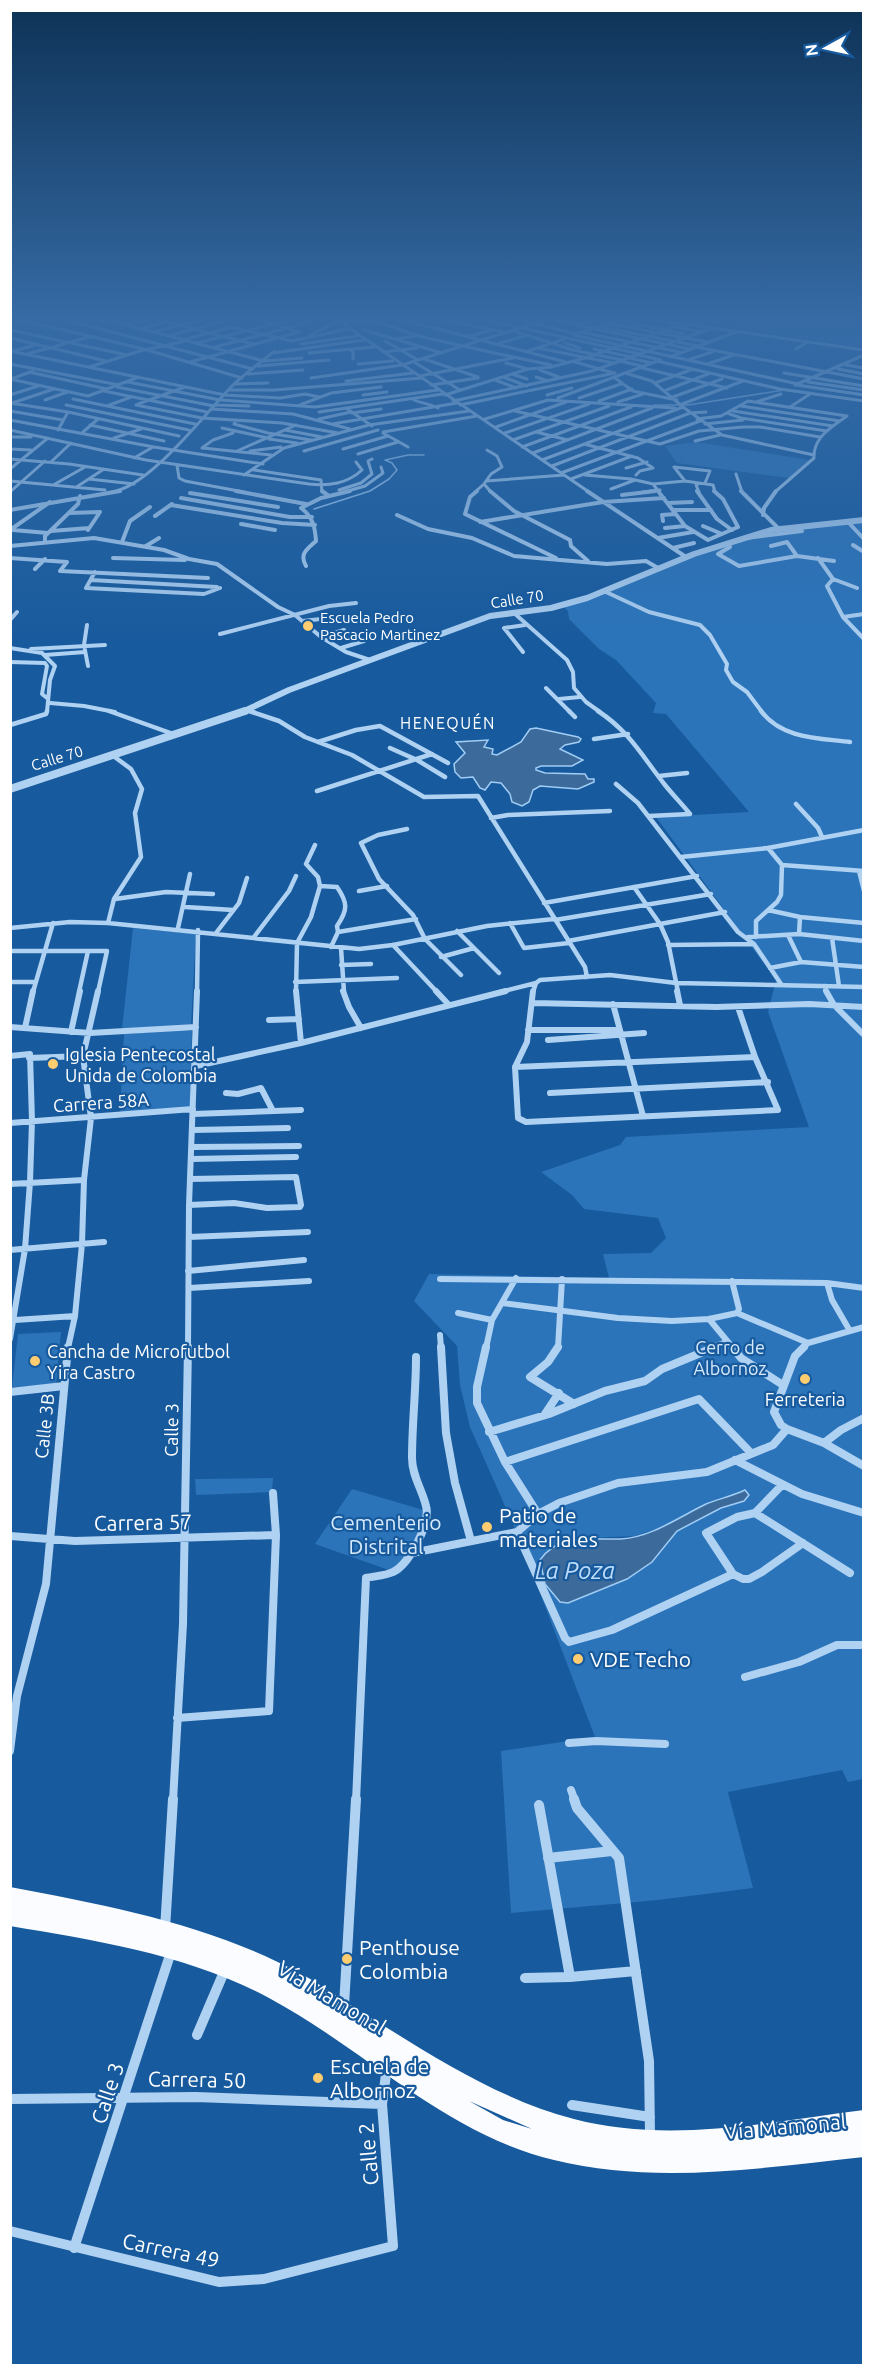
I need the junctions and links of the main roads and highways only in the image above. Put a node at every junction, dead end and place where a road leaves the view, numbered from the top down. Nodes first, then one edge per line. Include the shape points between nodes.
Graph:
1 (10, 1897) edge
2 (10, 1916) edge
3 (169, 1939) junction
4 (864, 2122) edge
5 (864, 2145) edge

1 - 3 main road, Vía Mamonal
2 - 3 main road, Vía Mamonal via 124,1936
3 - 4 main road, Vía Mamonal via 212,1944 248,1959 288,1979 474,2094 498,2106 575,2131 650,2143
3 - 5 main road, Vía Mamonal via 291,1998 434,2093 512,2135 563,2149 651,2162

